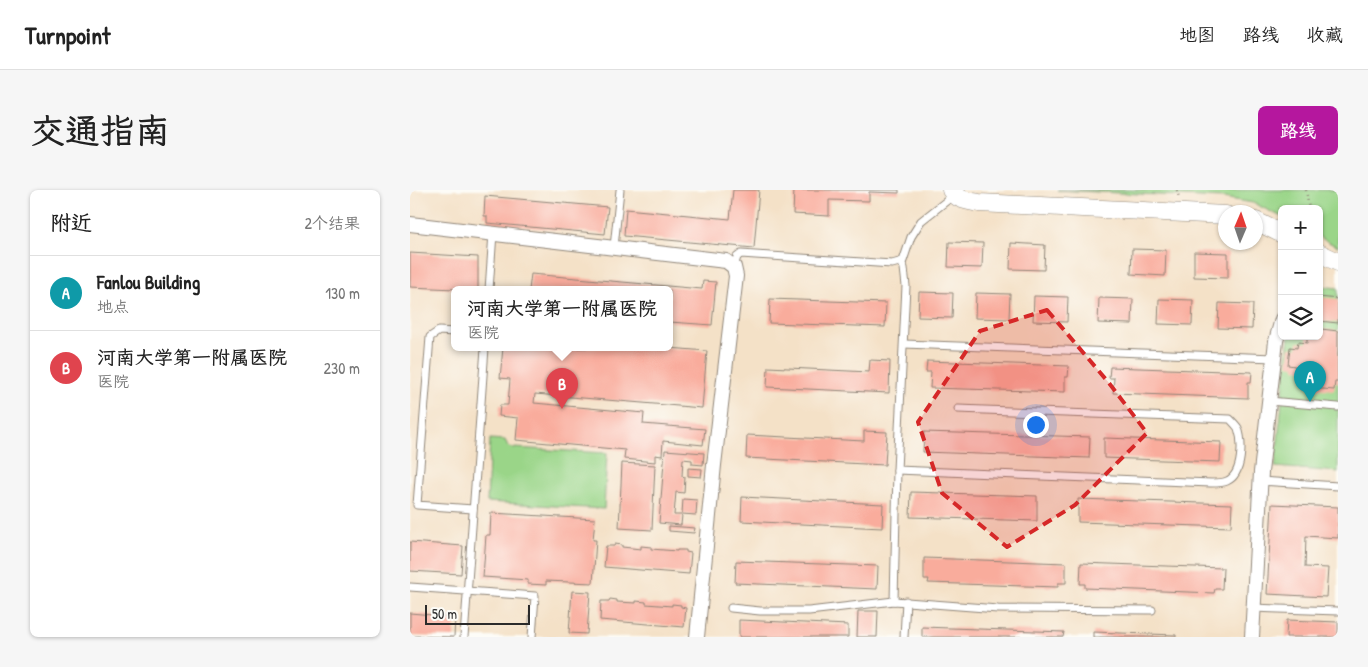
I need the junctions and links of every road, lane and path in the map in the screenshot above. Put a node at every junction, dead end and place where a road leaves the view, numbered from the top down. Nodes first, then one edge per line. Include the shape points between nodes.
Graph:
1 (620, 190) edge
2 (1306, 190) edge
3 (953, 192) edge
4 (1308, 205) edge
5 (1218, 215) edge
6 (410, 224) edge
7 (1263, 224) edge
8 (1278, 232) edge
9 (493, 233) junction
10 (614, 247) junction
11 (1323, 255) edge
12 (901, 262) junction
13 (1338, 262) edge
14 (734, 267) junction
15 (489, 286) edge
16 (451, 332) edge
17 (1278, 338) edge
18 (904, 344) junction
19 (485, 351) edge
20 (1274, 358) junction
21 (1269, 401) junction
22 (1338, 407) edge
23 (958, 409) dead end
24 (897, 470) junction
25 (1260, 481) junction
26 (1338, 486) edge
27 (473, 509) junction
28 (410, 587) edge
29 (467, 591) junction
30 (894, 601) junction
31 (906, 602) junction
32 (731, 608) dead end
33 (1253, 608) junction
34 (1152, 610) dead end
35 (1338, 611) edge
36 (464, 637) edge
37 (532, 637) edge
38 (696, 637) edge
39 (904, 637) edge
40 (1252, 637) edge

1 - 10 lane
2 - 4 path
3 - 5 street via 961,199 979,203
3 - 12 lane via 921,221
6 - 9 street
7 - 8 street
9 - 10 street
9 - 15 lane
10 - 14 street via 726,261
11 - 13 street
12 - 14 lane via 742,254
12 - 18 lane via 906,286
14 - 38 street via 736,276
16 - 27 lane via 439,331 430,337 417,505
17 - 20 street
18 - 20 lane
18 - 24 lane
19 - 27 lane
20 - 21 street
21 - 22 lane
21 - 25 street
23 - 24 lane via 1230,419 1237,426 1242,448 1234,475 1227,481 1211,483
24 - 30 lane
25 - 26 lane
25 - 33 street
27 - 29 lane
28 - 29 lane
29 - 36 lane
29 - 37 lane via 536,596
30 - 31 lane
30 - 32 lane via 809,611
31 - 34 lane via 998,609
31 - 39 lane
33 - 35 lane
33 - 40 street

